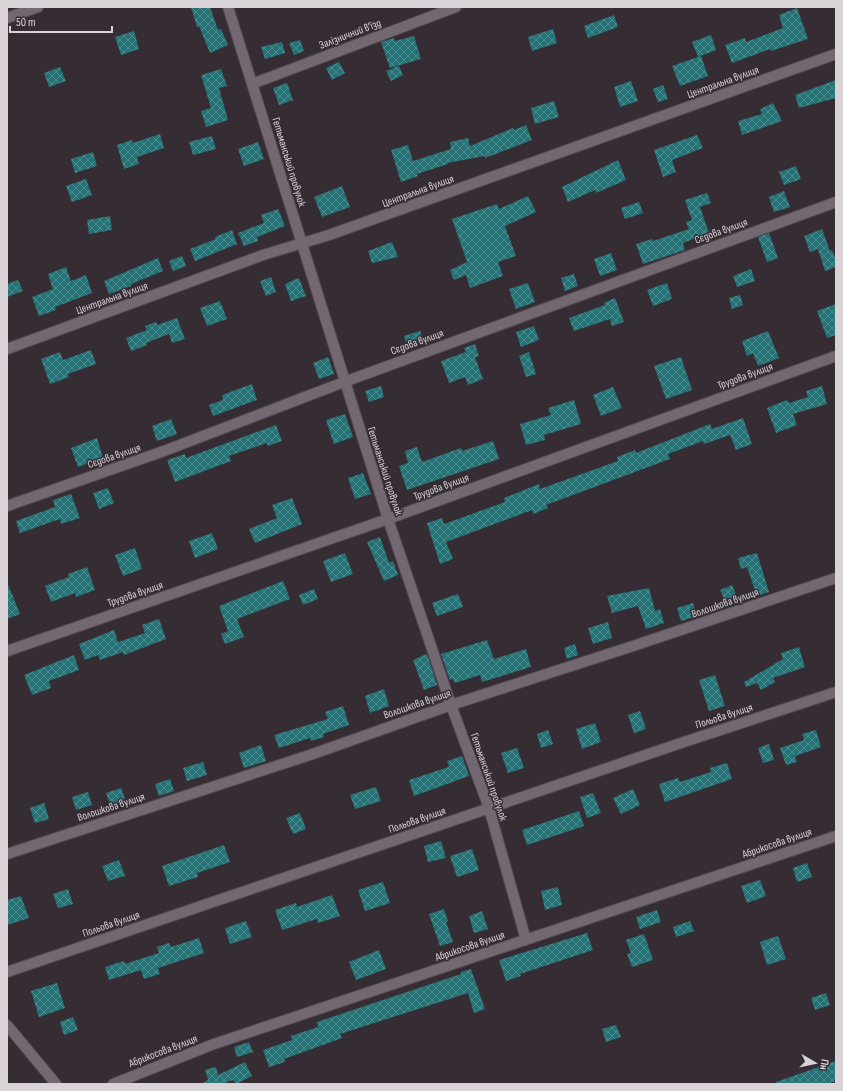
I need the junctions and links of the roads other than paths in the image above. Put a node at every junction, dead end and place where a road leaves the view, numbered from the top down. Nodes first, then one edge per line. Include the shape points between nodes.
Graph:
1 (38, 7) edge
2 (228, 7) edge
3 (456, 7) edge
4 (7, 18) edge
5 (836, 54) edge
6 (252, 84) junction
7 (836, 202) edge
8 (302, 244) junction
9 (7, 349) edge
10 (836, 356) edge
11 (344, 382) junction
12 (7, 506) edge
13 (388, 519) junction
14 (836, 578) edge
15 (7, 651) edge
16 (836, 692) edge
17 (451, 705) junction
18 (489, 808) junction
19 (836, 836) edge
20 (7, 854) edge
21 (526, 940) junction
22 (7, 972) edge
23 (7, 1026) edge
24 (56, 1084) edge
25 (113, 1084) edge

1 - 4 street
2 - 6 street, Гетьманський провулок
3 - 6 street, Залізничний в’їзд
5 - 8 street, Центральна вулиця
6 - 8 street, Гетьманський провулок
7 - 11 street, Сєдова вулиця
8 - 9 street, Центральна вулиця via 256,258
8 - 11 street, Гетьманський провулок
10 - 13 street, Трудова вулиця
11 - 12 street, Сєдова вулиця via 164,451
11 - 13 street, Гетьманський провулок
13 - 15 street, Трудова вулиця
13 - 17 street, Гетьманський провулок
14 - 17 street, Волошкова вулиця
16 - 18 street, Польова вулиця
17 - 18 street, Гетьманський провулок
17 - 20 street, Волошкова вулиця via 310,755
18 - 21 street, Гетьманський провулок
18 - 22 street, Польова вулиця
19 - 21 street, Абрикосова вулиця
21 - 25 street, Абрикосова вулиця via 214,1044
23 - 24 street

